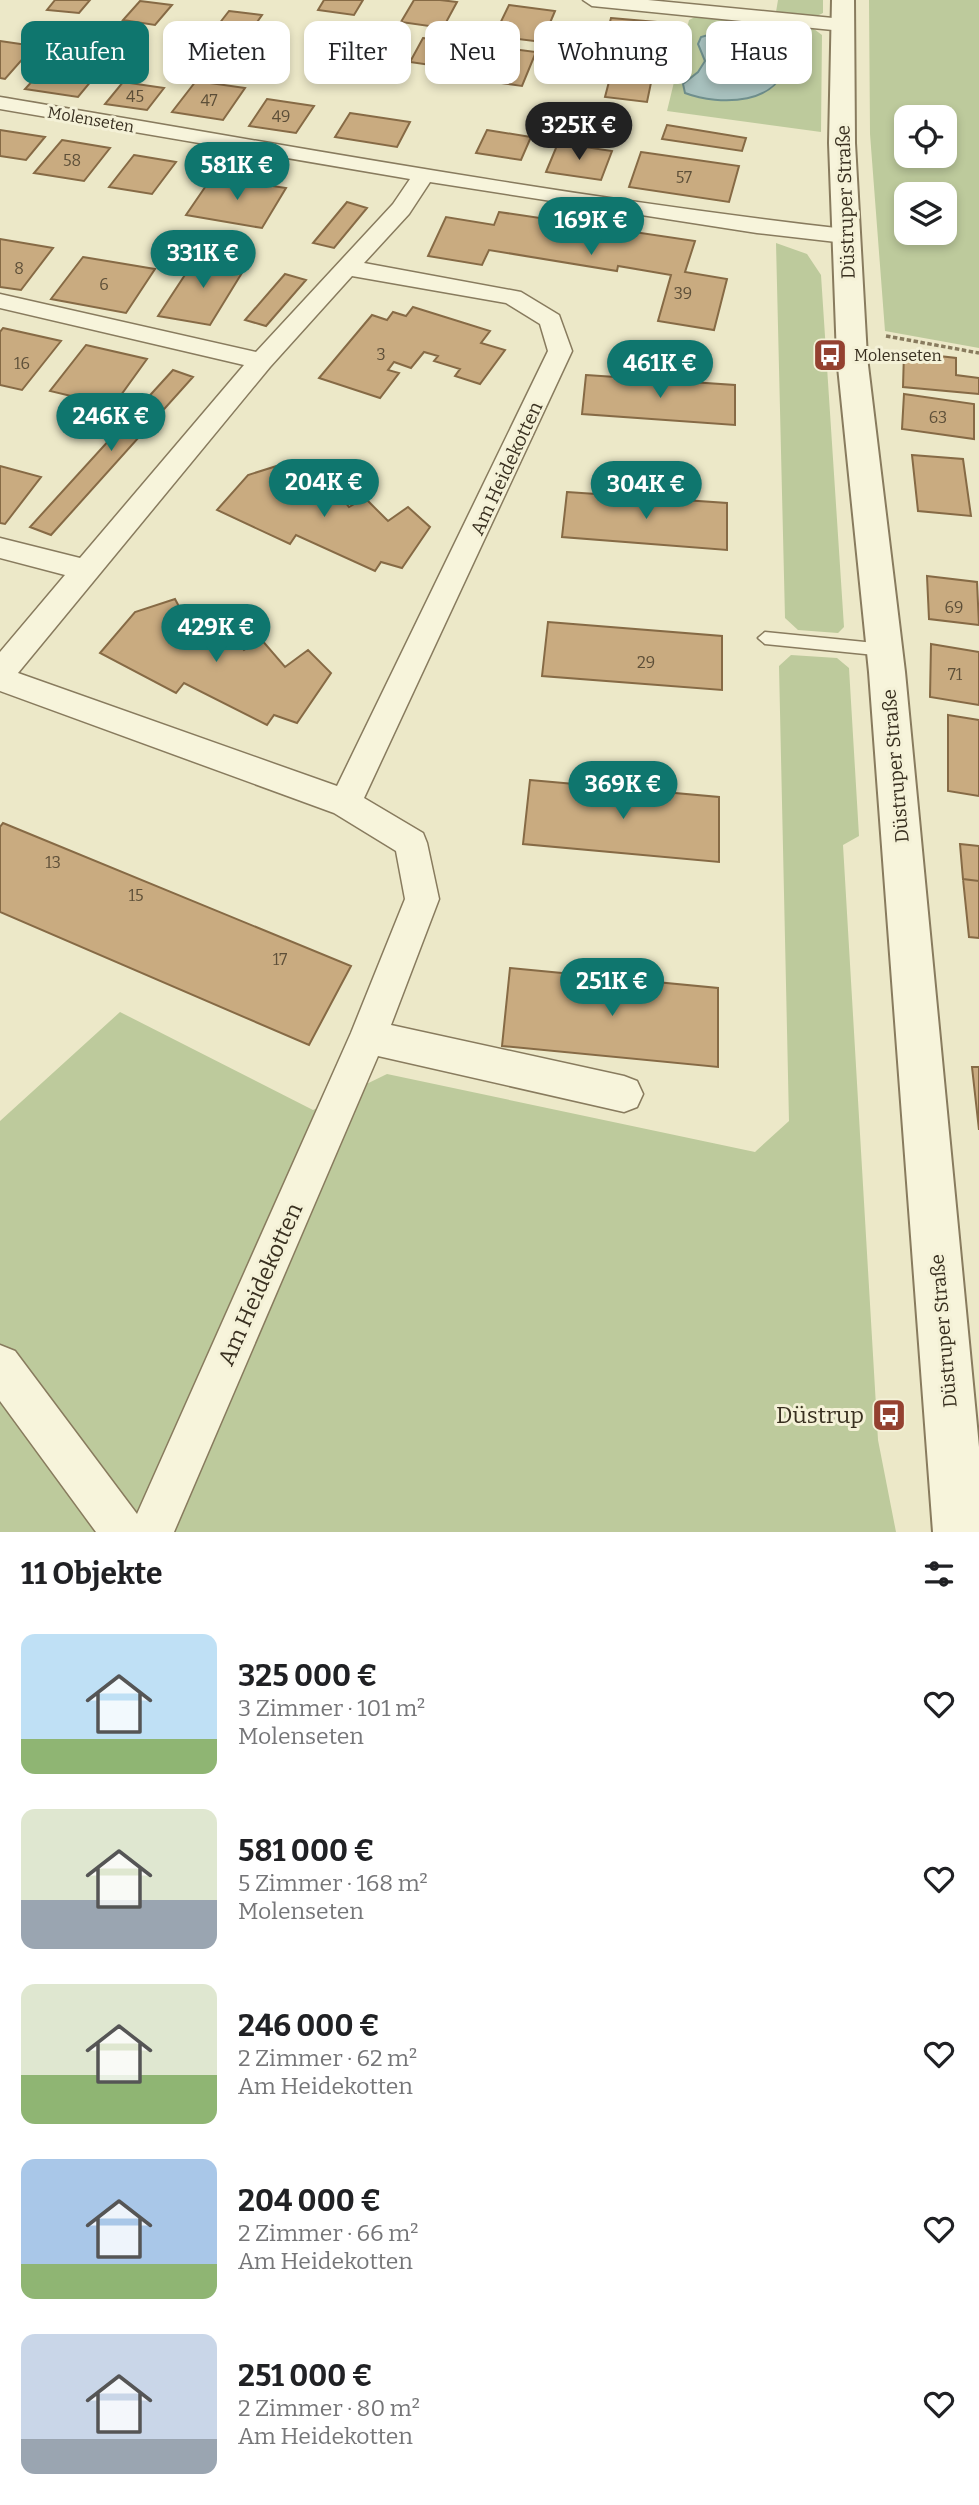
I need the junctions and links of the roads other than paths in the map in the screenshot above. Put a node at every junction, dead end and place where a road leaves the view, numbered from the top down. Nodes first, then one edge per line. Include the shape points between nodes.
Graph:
1 (592, 0) edge
2 (843, 12) edge
3 (0, 103) edge
4 (424, 175) junction
5 (845, 236) junction
6 (349, 268) junction
7 (0, 301) edge
8 (261, 360) junction
9 (0, 548) edge
10 (86, 569) junction
11 (765, 638) dead end
12 (885, 650) junction
13 (0, 673) edge
14 (0, 679) edge
15 (345, 803) junction
16 (368, 1037) junction
17 (624, 1094) dead end
18 (0, 1366) edge
19 (123, 1532) edge
20 (152, 1532) edge
21 (960, 1532) edge

1 - 2 street
2 - 5 street, Düstruper Straße
3 - 4 street, Molenseten
4 - 5 street, Molenseten
4 - 6 street
5 - 12 street, Düstruper Straße via 850,330
6 - 8 street
6 - 15 street, Am Heidekotten via 513,297 551,320 560,351
7 - 8 street
8 - 10 street
9 - 10 street
10 - 13 street
11 - 12 lane
12 - 21 street, Düstruper Straße
14 - 15 street, Am Heidekotten
15 - 16 street, Am Heidekotten via 411,844 422,899
16 - 17 street
16 - 20 street, Am Heidekotten
18 - 19 street

